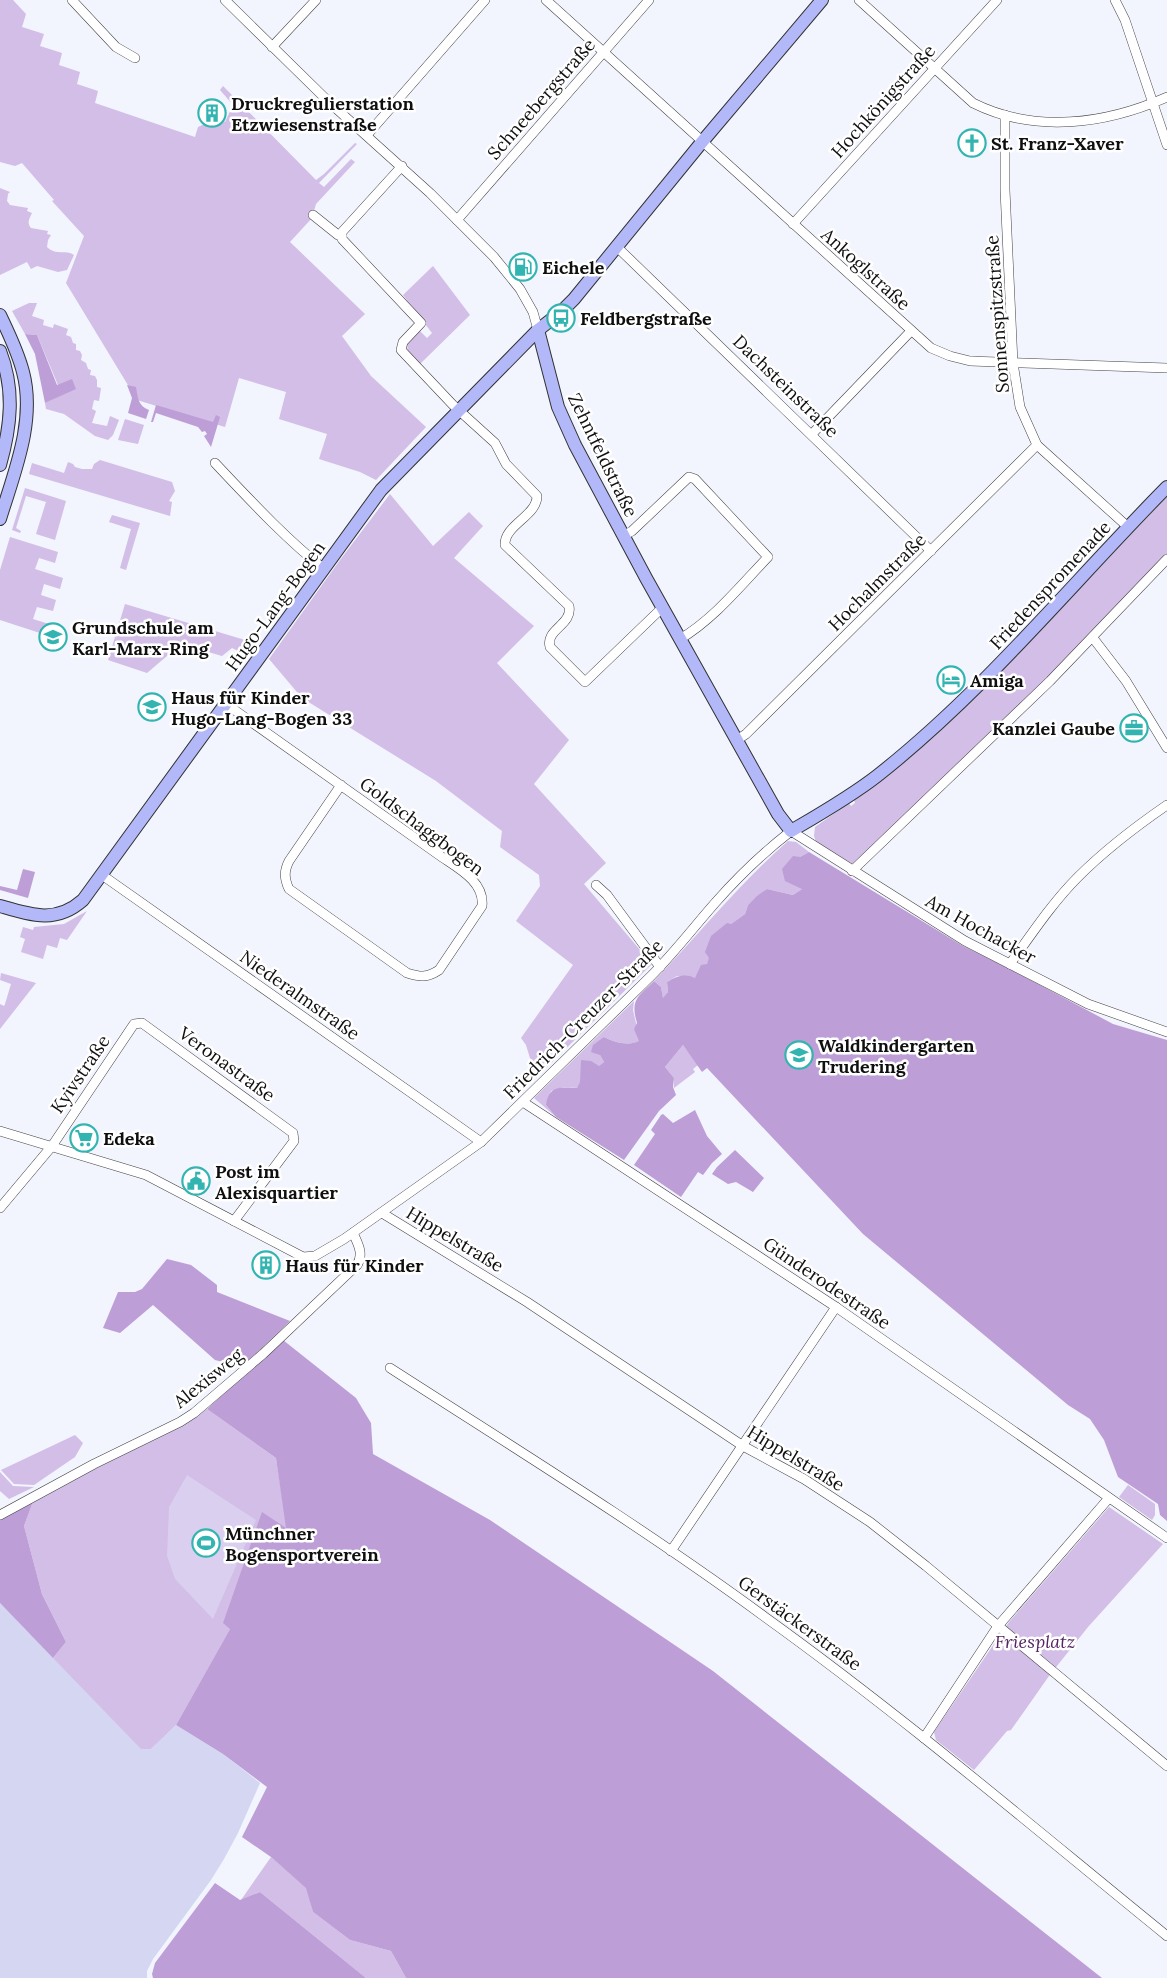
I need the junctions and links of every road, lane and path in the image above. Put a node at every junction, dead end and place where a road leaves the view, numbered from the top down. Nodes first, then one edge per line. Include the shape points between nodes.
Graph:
1 (72, 0) edge
2 (225, 0) edge
3 (316, 0) edge
4 (485, 0) edge
5 (546, 0) edge
6 (650, 0) edge
7 (822, 0) edge
8 (859, 0) edge
9 (997, 0) edge
10 (1115, 0) edge
11 (272, 47) junction
12 (604, 52) junction
13 (135, 58) dead end
14 (934, 69) junction
15 (1167, 97) edge
16 (1153, 103) junction
17 (1005, 115) junction
18 (367, 135) junction
19 (702, 142) junction
20 (1167, 145) edge
21 (402, 166) junction
22 (313, 215) dead end
23 (457, 220) junction
24 (793, 224) junction
25 (342, 236) junction
26 (616, 246) junction
27 (0, 315) edge
28 (538, 330) junction
29 (911, 331) junction
30 (0, 351) edge
31 (1013, 363) junction
32 (1167, 368) edge
33 (460, 410) junction
34 (812, 434) junction
35 (1037, 445) junction
36 (215, 463) dead end
37 (0, 465) edge
38 (1167, 487) edge
39 (0, 519) edge
40 (1128, 527) junction
41 (623, 536) junction
42 (932, 551) junction
43 (1167, 559) edge
44 (324, 569) junction
45 (663, 607) junction
46 (1093, 638) junction
47 (680, 639) junction
48 (226, 704) junction
49 (737, 740) junction
50 (1167, 748) edge
51 (341, 785) junction
52 (1167, 805) edge
53 (791, 831) junction
54 (852, 871) junction
55 (102, 875) junction
56 (596, 885) dead end
57 (0, 906) edge
58 (1010, 964) junction
59 (660, 967) junction
60 (137, 1022) joint
61 (1167, 1032) edge
62 (523, 1102) junction
63 (0, 1131) edge
64 (480, 1142) junction
65 (52, 1146) junction
66 (0, 1208) edge
67 (382, 1213) junction
68 (234, 1222) junction
69 (353, 1233) junction
70 (836, 1307) junction
71 (390, 1368) dead end
72 (743, 1446) junction
73 (1109, 1498) junction
74 (0, 1515) edge
75 (1167, 1538) edge
76 (671, 1551) junction
77 (998, 1626) junction
78 (924, 1738) junction
79 (1167, 1766) edge
80 (1167, 1936) edge

1 - 13 street via 116,47
2 - 11 street, Zehntfeldstraße
3 - 11 street
4 - 18 street
5 - 12 street, Ankoglstraße
6 - 12 street, Schneebergstraße
7 - 19 street
8 - 14 street
9 - 14 street, Hochkönigstraße
10 - 16 street
11 - 18 street, Zehntfeldstraße
12 - 19 street, Ankoglstraße
12 - 23 street, Schneebergstraße
14 - 17 street via 973,103
14 - 24 street, Hochkönigstraße
15 - 16 street
16 - 17 street via 1084,121 1047,122
16 - 20 street
17 - 31 street, Sonnenspitzstraße
18 - 21 street, Zehntfeldstraße
19 - 24 street, Ankoglstraße
19 - 26 street
21 - 23 street, Zehntfeldstraße
21 - 25 street via 342,232
22 - 25 street
23 - 28 street, Zehntfeldstraße via 515,282 533,312
24 - 29 street, Ankoglstraße
25 - 33 street via 421,323 403,342 401,350
26 - 28 street via 567,306
26 - 34 street, Dachsteinstraße
27 - 39 street via 24,374 26,406 20,454
28 - 33 street, Hugo-Lang-Bogen
28 - 41 street, Zehntfeldstraße via 561,416
29 - 31 street, Ankoglstraße via 930,348 950,356 970,361
29 - 34 street
30 - 37 street via 8,376 11,404
31 - 32 street, Ankoglstraße
31 - 35 street, Sonnenspitzstraße via 1020,407
33 - 44 street, Hugo-Lang-Bogen via 381,490
33 - 45 street via 495,444 506,464 537,496 534,506 506,536 505,545 569,606 569,618 552,635 550,648 585,682
34 - 42 street, Dachsteinstraße
35 - 40 street, Sonnenspitzstraße
35 - 42 street, Hochalmstraße
36 - 44 street via 274,524
38 - 40 street, Friedenspromenade
40 - 53 street, Friedenspromenade via 956,709 876,777
41 - 45 street, Zehntfeldstraße
41 - 47 street via 689,477 695,479 768,557 711,615
42 - 49 street, Hochalmstraße
43 - 46 street
44 - 48 street, Hugo-Lang-Bogen
45 - 47 street, Zehntfeldstraße
46 - 50 street via 1126,681
46 - 54 street
47 - 49 street, Zehntfeldstraße
48 - 51 street, Goldschaggbogen
48 - 55 street, Hugo-Lang-Bogen
49 - 53 street, Zehntfeldstraße
51 - 51 street, Goldschaggbogen via 453,865 474,881 480,890 482,906 439,970 429,976 407,973 289,889 284,879 289,861
52 - 58 street via 1138,825 1078,877
53 - 54 street, Am Hochacker
53 - 59 street, Friedrich-Creuzer-Straße via 716,902
54 - 58 street, Am Hochacker via 965,941
55 - 57 street, Hugo-Lang-Bogen via 83,900 58,914 33,915
55 - 64 street, Niederalmstraße
56 - 59 street
58 - 61 street, Am Hochacker via 1088,1004
59 - 62 street, Friedrich-Creuzer-Straße
60 - 65 street, Kyivstraße
60 - 68 street, Veronastraße via 293,1133 294,1141
62 - 64 street, Friedrich-Creuzer-Straße
62 - 70 street, Günderodestraße
63 - 65 street, Friedrich-Creuzer-Straße
64 - 67 street, Friedrich-Creuzer-Straße
65 - 66 street, Kyivstraße
65 - 68 street, Friedrich-Creuzer-Straße via 146,1175
67 - 69 street, Friedrich-Creuzer-Straße
67 - 72 street, Hippelstraße via 527,1302
68 - 69 street, Friedrich-Creuzer-Straße via 303,1257 329,1249
69 - 74 street, Alexisweg via 361,1251 357,1265 218,1394 180,1422
70 - 72 street
70 - 73 street, Günderodestraße
71 - 76 street, Gerstäckerstraße
72 - 76 street
72 - 77 street, Hippelstraße via 804,1479 870,1522
73 - 75 street, Günderodestraße
73 - 77 street
76 - 78 street, Gerstäckerstraße via 766,1617
77 - 78 street
77 - 79 street, Hippelstraße
78 - 80 street, Gerstäckerstraße

